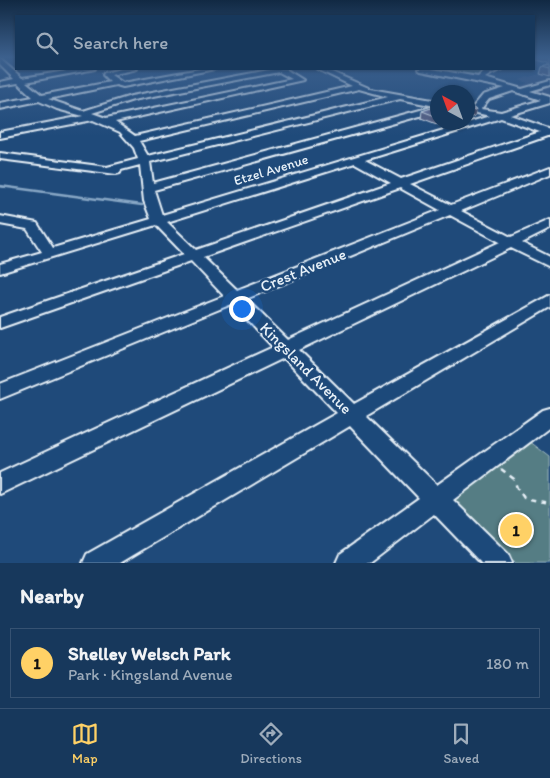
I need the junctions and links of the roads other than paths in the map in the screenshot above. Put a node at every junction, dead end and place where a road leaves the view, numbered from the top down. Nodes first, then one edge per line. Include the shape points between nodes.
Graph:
1 (24, 83) edge
2 (110, 83) edge
3 (119, 83) edge
4 (132, 83) edge
5 (208, 83) edge
6 (284, 83) edge
7 (351, 83) edge
8 (494, 83) edge
9 (542, 83) edge
10 (358, 87) junction
11 (517, 90) junction
12 (399, 97) junction
13 (42, 99) junction
14 (550, 100) edge
15 (386, 103) junction
16 (430, 103) edge
17 (0, 106) edge
18 (475, 107) edge
19 (430, 110) edge
20 (154, 111) junction
21 (427, 111) junction
22 (475, 111) edge
23 (90, 115) junction
24 (415, 115) junction
25 (502, 115) junction
26 (105, 121) junction
27 (179, 128) junction
28 (549, 132) edge
29 (0, 136) edge
30 (133, 139) junction
31 (0, 156) edge
32 (145, 160) junction
33 (356, 160) junction
34 (106, 170) junction
35 (550, 170) edge
36 (148, 175) junction
37 (398, 184) junction
38 (149, 188) junction
39 (449, 210) junction
40 (0, 220) edge
41 (158, 220) junction
42 (550, 224) edge
43 (512, 242) junction
44 (50, 254) junction
45 (192, 255) junction
46 (550, 263) edge
47 (0, 269) edge
48 (234, 297) junction
49 (550, 300) edge
50 (0, 323) edge
51 (286, 349) junction
52 (0, 392) edge
53 (352, 415) junction
54 (550, 416) edge
55 (0, 484) edge
56 (436, 500) junction
57 (96, 563) edge
58 (349, 563) edge
59 (499, 563) edge

1 - 13 street, Kingsland Avenue
2 - 13 street
3 - 4 street
5 - 23 street via 132,98
6 - 20 street
7 - 10 street
8 - 11 street
9 - 11 street
10 - 12 street
10 - 27 street
11 - 14 street
11 - 18 street via 486,97
12 - 15 street
12 - 16 street
13 - 17 street
13 - 23 street, Kingsland Avenue
14 - 25 street, Etzel Avenue
15 - 21 street via 403,102
15 - 24 street
15 - 32 street
19 - 21 street
20 - 26 street
20 - 27 street
21 - 24 street
22 - 25 street
23 - 26 street, Kingsland Avenue
23 - 29 street
24 - 38 street
25 - 28 street
25 - 33 street, Etzel Avenue
26 - 30 street, Kingsland Avenue
27 - 30 street
28 - 37 street
30 - 32 street, Kingsland Avenue
31 - 34 street
32 - 34 street
32 - 36 street, Kingsland Avenue
33 - 37 street
33 - 41 street, Etzel Avenue
34 - 36 street
35 - 39 street, Crest Avenue
36 - 38 street, Kingsland Avenue
37 - 39 street
37 - 45 street
38 - 41 street, Kingsland Avenue via 152,211
39 - 43 street
39 - 48 street, Crest Avenue
40 - 44 street via 32,226
41 - 44 street, Etzel Avenue
41 - 45 street, Kingsland Avenue
42 - 43 street
43 - 46 street
43 - 51 street
44 - 47 street, Etzel Avenue
45 - 48 street, Kingsland Avenue
45 - 50 street
48 - 51 street, Kingsland Avenue
48 - 52 street, Crest Avenue
49 - 53 street
51 - 53 street, Kingsland Avenue
51 - 55 street
53 - 56 street, Kingsland Avenue
53 - 57 street
54 - 56 street
56 - 58 street
56 - 59 street, Kingsland Avenue

